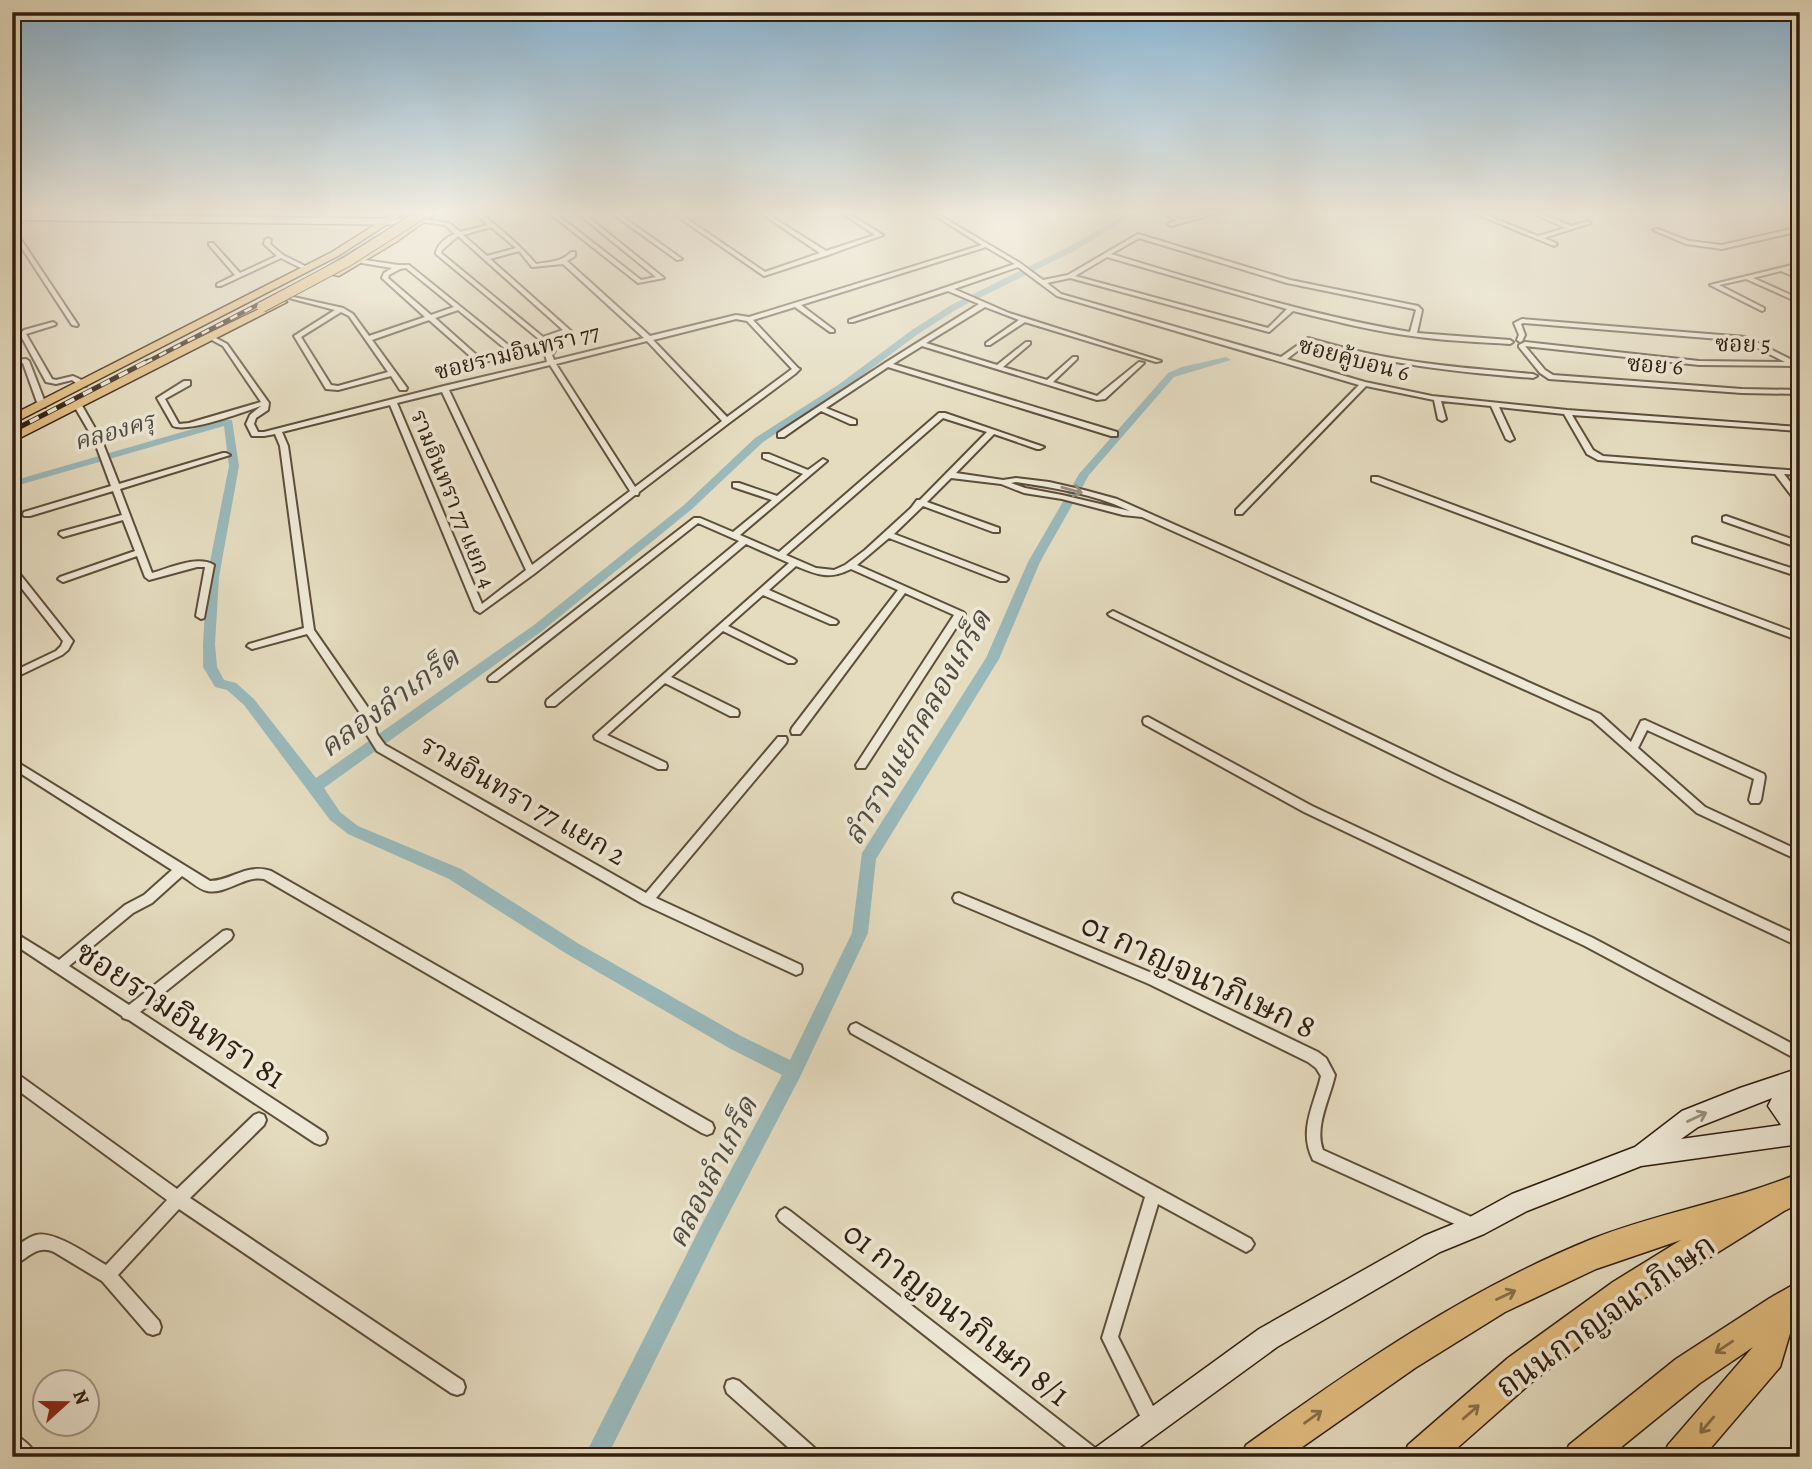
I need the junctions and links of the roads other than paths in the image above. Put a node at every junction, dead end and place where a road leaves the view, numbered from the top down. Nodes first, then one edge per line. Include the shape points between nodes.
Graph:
1 (46, 281) edge
2 (229, 281) edge
3 (283, 281) edge
4 (291, 281) edge
5 (312, 281) edge
6 (322, 281) edge
7 (388, 281) edge
8 (426, 281) edge
9 (471, 281) edge
10 (511, 281) edge
11 (585, 281) edge
12 (875, 281) edge
13 (977, 281) edge
14 (1065, 281) edge
15 (1087, 281) edge
16 (1195, 281) edge
17 (1284, 281) edge
18 (1731, 281) edge
19 (1754, 281) edge
20 (1041, 282) joint
21 (219, 285) dead end
22 (949, 289) junction
23 (291, 297) junction
24 (1800, 301) edge
25 (797, 305) junction
26 (982, 305) junction
27 (459, 308) junction
28 (341, 309) junction
29 (1292, 309) junction
30 (1762, 309) dead end
31 (430, 317) junction
32 (749, 319) junction
33 (1025, 320) junction
34 (851, 321) dead end
35 (53, 324) dead end
36 (75, 325) dead end
37 (832, 331) dead end
38 (1413, 334) junction
39 (212, 338) junction
40 (370, 338) junction
41 (648, 338) junction
42 (542, 339) junction
43 (920, 343) junction
44 (1028, 343) dead end
45 (1522, 343) junction
46 (988, 344) dead end
47 (540, 349) dead end
48 (552, 351) dead end
49 (1075, 358) dead end
50 (1283, 359) junction
51 (1158, 361) dead end
52 (12, 362) edge
53 (551, 362) junction
54 (1141, 363) dead end
55 (887, 364) junction
56 (1797, 365) edge
57 (998, 367) junction
58 (114, 368) junction
59 (141, 371) junction
60 (392, 373) junction
61 (1533, 376) dead end
62 (187, 383) dead end
63 (1048, 383) junction
64 (83, 384) junction
65 (1364, 384) junction
66 (402, 388) dead end
67 (444, 388) junction
68 (1800, 392) edge
69 (1437, 399) junction
70 (392, 401) junction
71 (265, 403) junction
72 (77, 404) junction
73 (42, 405) junction
74 (1495, 406) junction
75 (822, 409) junction
76 (1567, 412) junction
77 (1442, 419) dead end
78 (12, 420) edge
79 (726, 421) junction
80 (853, 422) dead end
81 (148, 424) dead end
82 (1800, 429) edge
83 (278, 430) junction
84 (992, 432) junction
85 (1114, 434) dead end
86 (780, 435) dead end
87 (12, 438) edge
88 (1510, 439) dead end
89 (98, 440) junction
90 (1040, 447) dead end
91 (226, 455) dead end
92 (766, 456) dead end
93 (823, 461) dead end
94 (809, 473) junction
95 (1779, 473) junction
96 (1800, 473) edge
97 (950, 475) junction
98 (1375, 479) dead end
99 (736, 485) dead end
100 (115, 486) junction
101 (635, 494) junction
102 (778, 499) junction
103 (1800, 501) edge
104 (920, 502) junction
105 (1239, 512) dead end
106 (27, 514) dead end
107 (127, 516) junction
108 (1727, 519) dead end
109 (996, 530) dead end
110 (63, 534) dead end
111 (886, 534) junction
112 (735, 536) junction
113 (746, 540) junction
114 (1696, 540) dead end
115 (1800, 545) edge
116 (140, 552) junction
117 (780, 555) junction
118 (795, 562) junction
119 (849, 565) junction
120 (12, 570) edge
121 (531, 572) junction
122 (1800, 574) edge
123 (63, 579) dead end
124 (1003, 579) dead end
125 (903, 589) junction
126 (762, 591) junction
127 (1113, 614) dead end
128 (201, 616) dead end
129 (833, 622) dead end
130 (722, 627) junction
131 (309, 630) junction
132 (1800, 638) edge
133 (252, 646) dead end
134 (791, 661) dead end
135 (12, 676) edge
136 (664, 678) junction
137 (494, 679) dead end
138 (551, 703) dead end
139 (734, 713) dead end
140 (1148, 721) dead end
141 (796, 731) dead end
142 (782, 740) dead end
143 (1632, 749) junction
144 (12, 763) edge
145 (861, 765) dead end
146 (662, 766) dead end
147 (1755, 800) dead end
148 (1800, 856) edge
149 (181, 869) junction
150 (959, 898) dead end
151 (647, 900) junction
152 (227, 935) dead end
153 (12, 936) edge
154 (1800, 942) edge
155 (60, 967) junction
156 (796, 969) dead end
157 (128, 1014) junction
158 (856, 1029) dead end
159 (1800, 1055) edge
160 (12, 1077) edge
161 (1794, 1080) edge
162 (259, 1120) dead end
163 (1800, 1124) edge
164 (708, 1128) dead end
165 (1800, 1133) edge
166 (320, 1138) dead end
167 (1641, 1154) junction
168 (1154, 1194) junction
169 (1787, 1194) edge
170 (178, 1199) junction
171 (785, 1216) dead end
172 (1476, 1226) junction
173 (1246, 1244) dead end
174 (12, 1258) edge
175 (108, 1275) junction
176 (1790, 1303) edge
177 (153, 1327) dead end
178 (457, 1387) dead end
179 (733, 1387) dead end
180 (1152, 1422) junction
181 (12, 1441) edge
182 (28, 1457) edge
183 (812, 1457) edge
184 (1093, 1457) edge
185 (1104, 1457) edge
186 (1258, 1457) edge
187 (1420, 1457) edge
188 (1581, 1457) edge
189 (1680, 1457) edge

1 - 36 street
2 - 21 street
3 - 58 main road
4 - 58 main road
5 - 59 main road, bridge
6 - 23 main road
7 - 31 street
8 - 27 street
9 - 42 street
10 - 42 street via 568,331
11 - 41 street
12 - 25 street, ซอยรามอินทรา 77
13 - 22 street
14 - 20 street
15 - 29 street via 1269,330
16 - 29 street, ซอย 5
17 - 38 street via 1412,306 1419,310
18 - 30 street via 1713,285
19 - 24 street
20 - 50 street, ซอยคู้บอน 6 via 1059,295
22 - 26 street
22 - 34 street
23 - 28 street
23 - 39 main road
25 - 32 street, ซอยรามอินทรา 77
25 - 37 street
26 - 33 street
26 - 43 street
27 - 31 street
27 - 31 street via 511,353 480,362
28 - 40 street
28 - 60 street via 297,336 329,387
29 - 38 street, ซอย 5
31 - 40 street
32 - 41 street, ซอยรามอินทรา 77 via 736,317
32 - 79 street via 796,369
33 - 46 street
33 - 51 street
35 - 64 street via 23,334 49,380 73,378
38 - 45 street, ซอย 5
39 - 59 main road
39 - 71 street via 225,345
40 - 60 street
41 - 53 street, ซอยรามอินทรา 77
41 - 79 street
42 - 47 street
43 - 55 street
43 - 57 street
44 - 57 street
45 - 56 street, ซอย 5 via 1699,363
45 - 56 street via 1519,321 1746,339
45 - 68 street, ซอย 6 via 1539,369 1552,377
48 - 53 street via 548,354
49 - 63 street
50 - 61 street via 1308,340 1412,364
50 - 65 street, ซอยคู้บอน 6
52 - 73 street via 26,361
53 - 67 street, ซอยรามอินทรา 77
53 - 101 street
54 - 63 street via 1100,398
55 - 75 street
55 - 85 street
57 - 63 street
58 - 64 main road
59 - 72 main road
60 - 66 street
62 - 71 street via 161,398 177,426
64 - 73 main road
65 - 69 street, ซอยคู้บอน 6
65 - 105 street
67 - 70 street, ซอยรามอินทรา 77
67 - 121 street
69 - 74 street, ซอยคู้บอน 6
69 - 77 street
70 - 83 street, ซอยรามอินทรา 77
70 - 121 street, รามอินทรา 77 แยก 4 via 480,610
71 - 83 street, ซอยรามอินทรา 77 via 253,417 252,431 259,435
72 - 87 main road
72 - 89 street
73 - 78 main road
74 - 76 street, ซอยคู้บอน 6
74 - 88 street
75 - 80 street
75 - 86 street
76 - 82 street, ซอยคู้บอน 6
76 - 95 street via 1590,452 1601,458
79 - 101 street
81 - 89 street
83 - 131 street, รามอินทรา 77 แยก 2
84 - 90 street
84 - 97 street
84 - 117 street via 942,415
89 - 100 street
91 - 100 street
92 - 94 street
93 - 94 street
94 - 102 street
95 - 96 street
95 - 103 street
97 - 104 street
97 - 143 street via 1015,484 1144,515 1596,717
98 - 132 street
99 - 102 street
100 - 106 street
100 - 107 street
101 - 121 street
102 - 112 street
104 - 109 street
104 - 111 street
107 - 110 street
107 - 116 street
108 - 115 street
111 - 119 street
111 - 124 street
112 - 113 street
112 - 137 street via 697,520
113 - 117 street
113 - 138 street
114 - 122 street
116 - 123 street
116 - 128 street via 149,577 210,565
117 - 118 street
118 - 119 street via 835,573
118 - 126 street
119 - 125 street
120 - 135 street via 68,640 59,653
125 - 141 street
125 - 145 street via 960,614
126 - 129 street
126 - 130 street
127 - 154 street
130 - 134 street
130 - 136 street
131 - 133 street
131 - 151 street, รามอินทรา 77 แยก 2 via 367,715 381,748
136 - 139 street
136 - 146 street via 599,736
140 - 159 street via 1308,809 1589,942
142 - 151 street
143 - 147 street via 1645,724 1760,777
143 - 148 street via 1701,810
144 - 149 street
149 - 155 street
149 - 164 street via 216,887 248,873 267,875
150 - 172 street, 01 กาญจนาภิเษก 8 via 1154,980 1321,1063 1328,1074 1312,1138 1318,1155
151 - 156 street, รามอินทรา 77 แยก 2
152 - 157 street
153 - 155 street, ซอยรามอินทรา 81
155 - 157 street, ซอยรามอินทรา 81
157 - 166 street, ซอยรามอินทรา 81
158 - 168 street
160 - 170 street
161 - 163 main road via 1779,1106
167 -> 161 main road via 1690,1119
162 - 170 street
165 - 167 main road
167 - 172 main road via 1520,1202
168 - 173 street
168 - 180 street via 1110,1338
186 -> 169 highway via 1333,1403 1495,1301 1579,1260 1653,1232
187 -> 169 highway, ถนนกาญจนาภิเษก via 1520,1370 1624,1293
170 - 175 street
170 - 178 street
171 - 184 street, 01 กาญจนาภิเษก 8/1
172 - 180 main road via 1432,1244 1268,1338
174 - 175 street via 46,1241
175 - 177 street
176 -> 188 highway via 1688,1371
176 -> 189 highway via 1768,1356
179 - 183 street
180 - 185 main road
181 - 182 street

